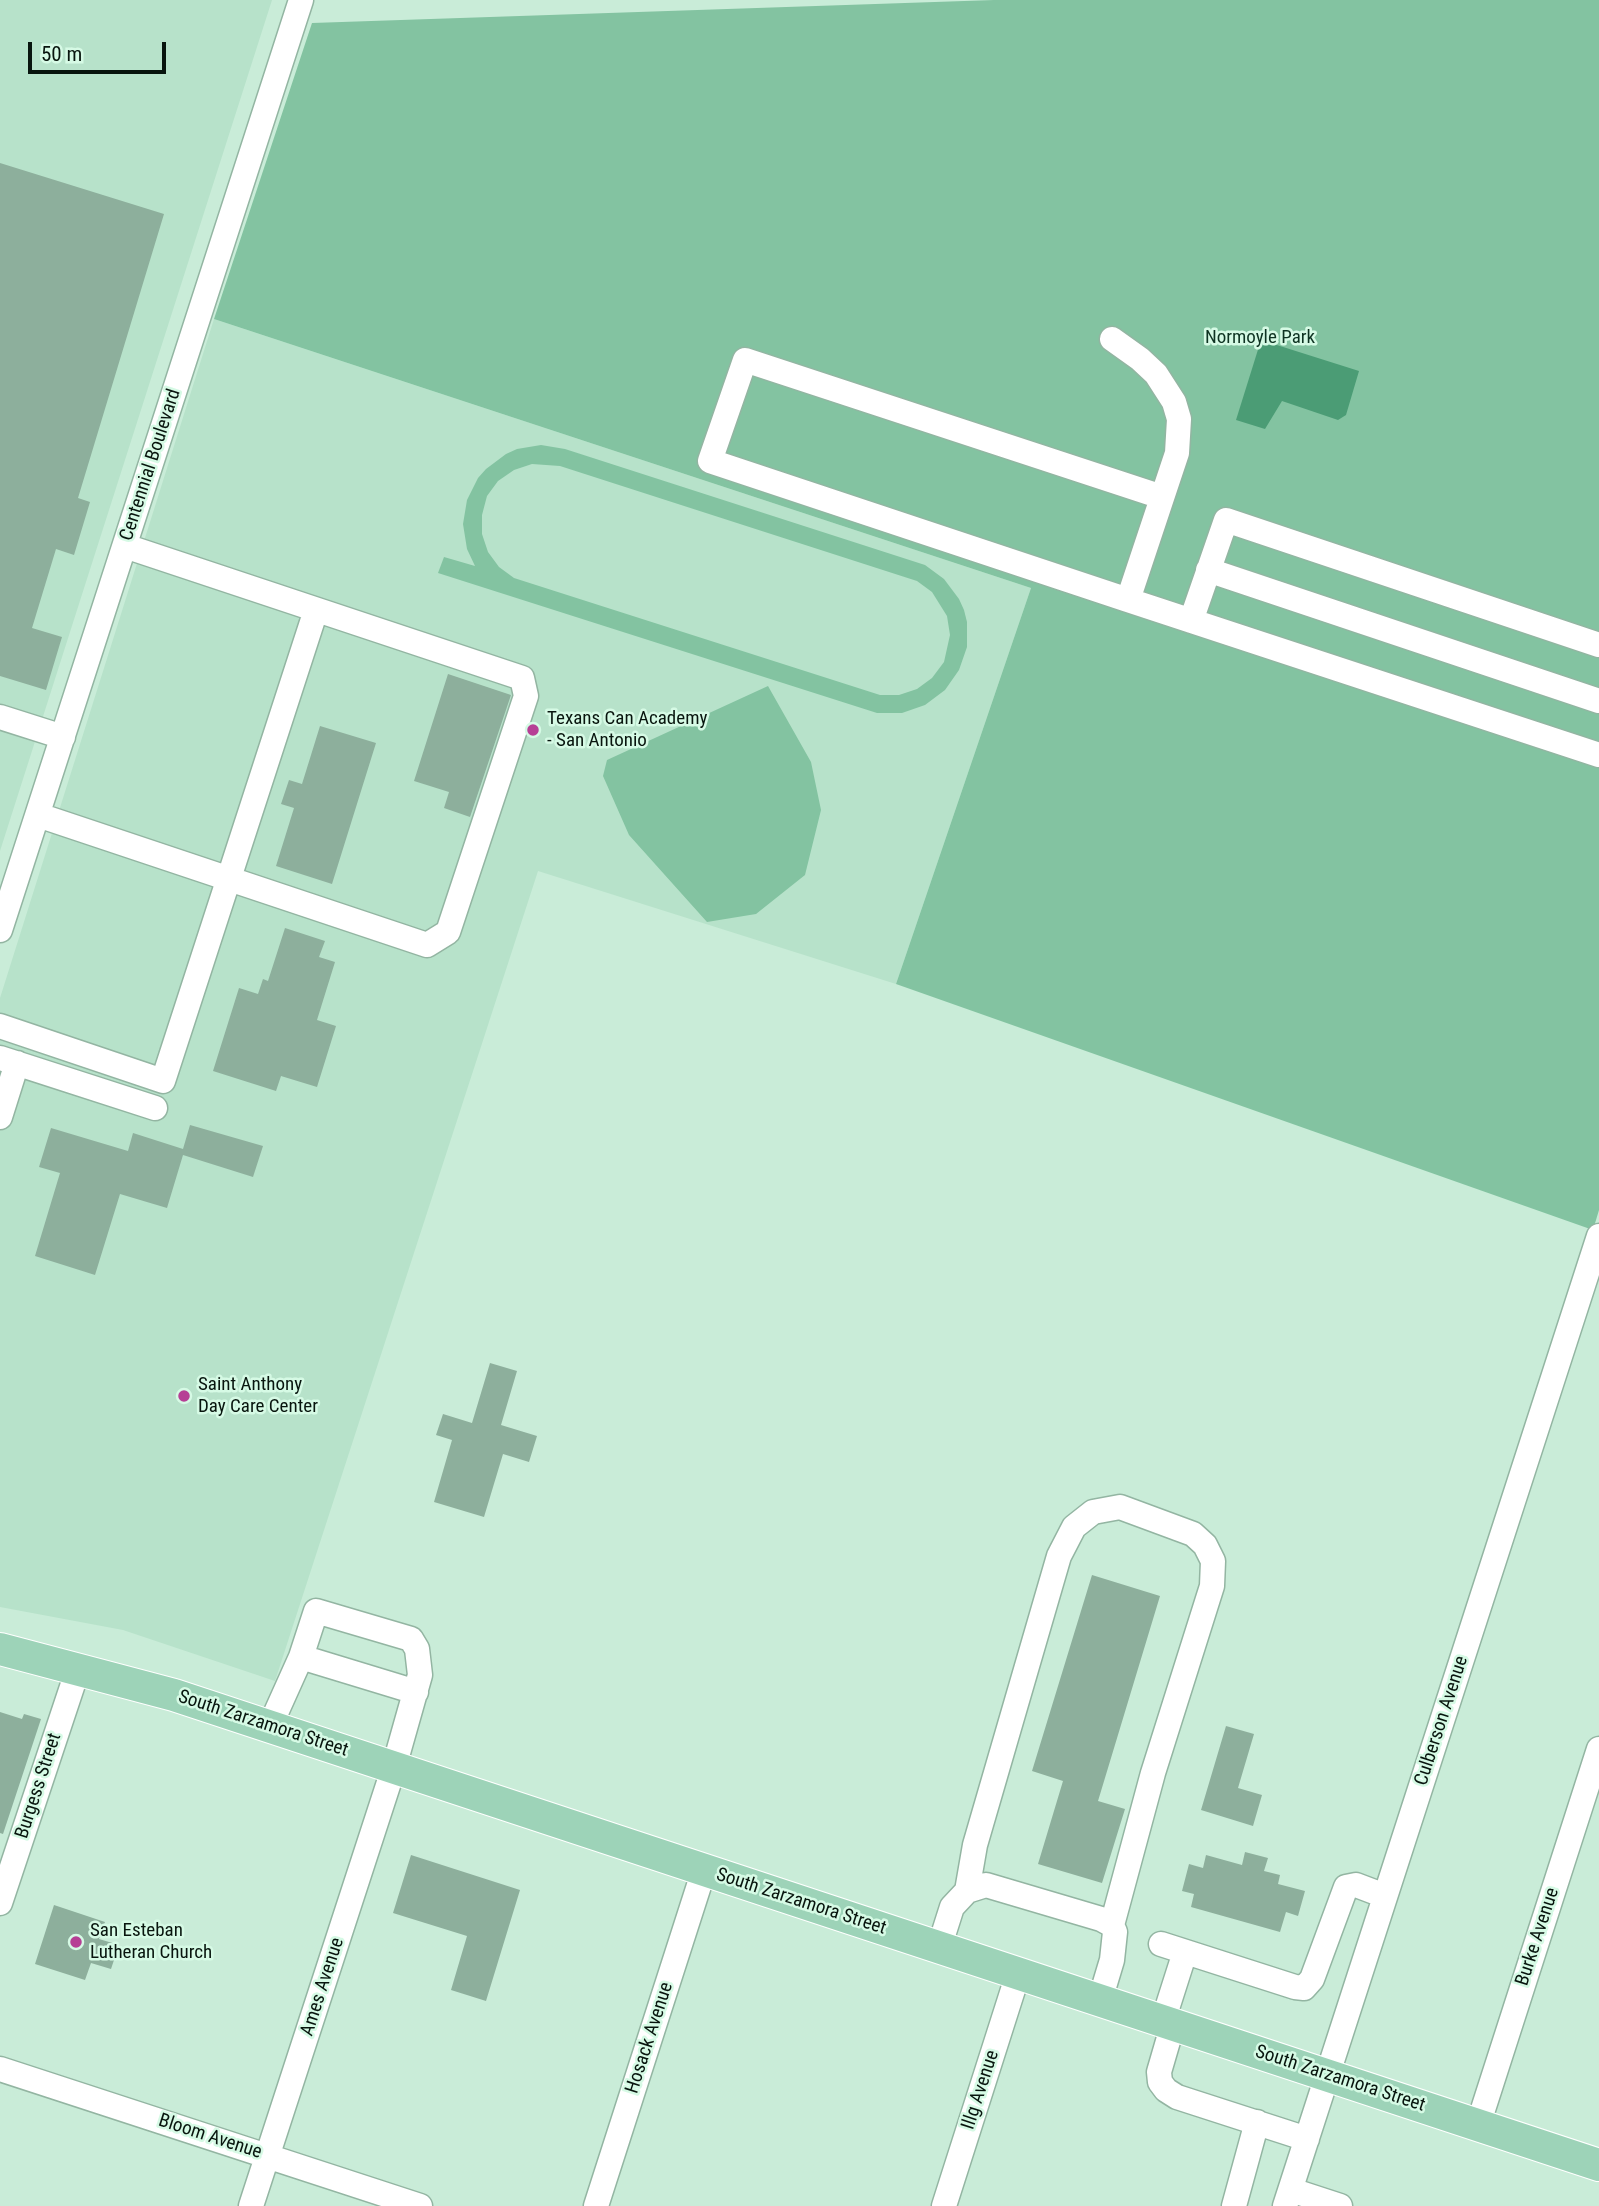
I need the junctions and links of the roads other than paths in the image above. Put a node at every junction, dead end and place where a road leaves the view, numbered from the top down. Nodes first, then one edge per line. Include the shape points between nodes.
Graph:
1 (301, 0) edge
2 (1112, 339) dead end
3 (1162, 498) junction
4 (125, 546) junction
5 (1208, 570) junction
6 (1128, 600) junction
7 (316, 610) junction
8 (1191, 621) junction
9 (1599, 645) edge
10 (1599, 701) edge
11 (0, 717) edge
12 (63, 737) junction
13 (1599, 755) edge
14 (37, 815) junction
15 (228, 879) junction
16 (0, 930) edge
17 (0, 1026) edge
18 (9, 1060) edge
19 (155, 1108) dead end
20 (0, 1117) edge
21 (1599, 1236) edge
22 (0, 1649) edge
23 (301, 1657) junction
24 (78, 1669) junction
25 (416, 1692) junction
26 (270, 1726) junction
27 (1599, 1749) edge
28 (394, 1767) junction
29 (704, 1870) junction
30 (967, 1891) junction
31 (1385, 1896) junction
32 (0, 1903) edge
33 (1112, 1925) junction
34 (1161, 1944) dead end
35 (939, 1948) junction
36 (1185, 1952) junction
37 (1018, 1973) junction
38 (1100, 2000) junction
39 (1168, 2022) junction
40 (0, 2069) edge
41 (1328, 2074) junction
42 (1257, 2122) junction
43 (1478, 2125) junction
44 (1307, 2138) junction
45 (268, 2155) junction
46 (1599, 2165) edge
47 (1288, 2198) edge
48 (251, 2206) edge
49 (420, 2206) edge
50 (596, 2206) edge
51 (944, 2206) edge
52 (1234, 2206) edge
53 (1340, 2206) edge

1 - 4 street, Centennial Boulevard
2 - 3 street via 1156,374 1174,402 1180,436
3 - 6 street
3 - 6 street via 745,360 709,461
4 - 7 street
4 - 12 street, Centennial Boulevard
5 - 8 street
5 - 9 street via 1226,520
5 - 10 street
6 - 8 street
7 - 15 street
7 - 15 street via 522,678 526,696 448,932 427,945
8 - 13 street
11 - 12 street
12 - 14 street, Centennial Boulevard
14 - 15 street
14 - 16 street, Centennial Boulevard
15 - 17 street via 163,1080
18 - 19 street
18 - 20 street
21 - 31 street, Culberson Avenue
22 - 24 main road, South Zarzamora Street
23 - 25 street
23 - 25 street, Ames Avenue via 316,1611 411,1639 420,1662
23 - 26 street
24 - 26 main road, South Zarzamora Street
24 - 32 street, Burgess Street
25 - 28 street, Ames Avenue
26 - 28 main road, South Zarzamora Street
27 - 43 street, Burke Avenue
28 - 29 main road, South Zarzamora Street
28 - 45 street, Ames Avenue
29 - 35 main road, South Zarzamora Street
29 - 50 street, Hosack Avenue
30 - 33 street via 986,1885
30 - 33 street via 975,1844 1059,1556 1074,1527 1093,1512 1120,1507 1193,1534 1213,1561 1212,1586 1153,1773
30 - 35 street via 952,1907
31 - 36 street via 1356,1885 1346,1887 1312,1979 1304,1988
31 - 41 street, Culberson Avenue
33 - 38 street via 1112,1960
34 - 36 street
35 - 37 main road, South Zarzamora Street
36 - 39 street
37 - 38 main road, South Zarzamora Street
37 - 51 street, Illg Avenue
38 - 39 main road, South Zarzamora Street
39 - 41 main road, South Zarzamora Street
39 - 42 street via 1159,2072 1166,2090
40 - 45 street, Bloom Avenue
41 - 43 main road, South Zarzamora Street
41 - 44 street, Culberson Avenue
42 - 44 street
42 - 52 street
43 - 46 main road, South Zarzamora Street
44 - 47 street, Culberson Avenue
45 - 48 street, Ames Avenue
45 - 49 street, Bloom Avenue
47 - 53 street

